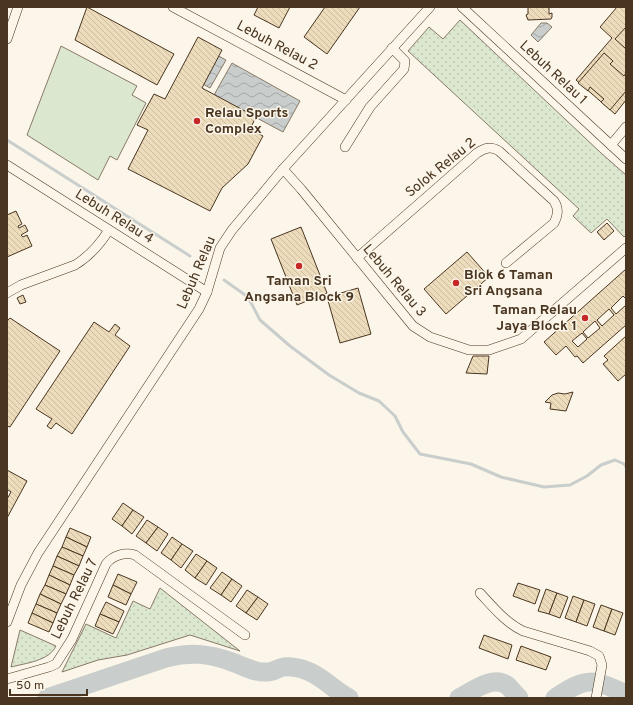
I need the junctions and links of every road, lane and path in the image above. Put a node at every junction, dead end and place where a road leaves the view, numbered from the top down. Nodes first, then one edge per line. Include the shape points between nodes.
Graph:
1 (18, 7) edge
2 (173, 7) edge
3 (430, 7) edge
4 (462, 7) edge
5 (7, 40) edge
6 (392, 48) junction
7 (346, 100) junction
8 (626, 127) edge
9 (611, 145) junction
10 (345, 147) dead end
11 (626, 159) edge
12 (7, 165) edge
13 (283, 169) junction
14 (109, 230) junction
15 (626, 248) edge
16 (357, 258) junction
17 (506, 263) dead end
18 (207, 292) junction
19 (7, 293) edge
20 (480, 593) dead end
21 (7, 622) edge
22 (245, 635) dead end
23 (7, 679) edge
24 (596, 694) edge

1 - 5 street
2 - 7 street, Lebuh Relau 2
3 - 6 street, Lebuh Relau
4 - 9 street, Lebuh Relau 1
6 - 7 street, Lebuh Relau
6 - 10 street via 405,62 404,69 370,107
7 - 13 street, Lebuh Relau
8 - 9 street
9 - 11 street, Lebuh Relau 1
12 - 14 street, Lebuh Relau 4
13 - 16 street, Lebuh Relau 3
13 - 18 street, Lebuh Relau via 220,248
14 - 18 street, Lebuh Relau 4
14 - 19 street via 84,260
15 - 16 street, Lebuh Relau 3 via 521,339 489,350 459,348 420,332
16 - 17 street, Solok Relau 2 via 478,153 489,148 499,151 554,201 558,210 554,223
18 - 21 street, Lebuh Relau via 188,326 38,552 21,585
20 - 24 street via 516,628 590,650 599,656 602,665
22 - 23 street, Lebuh Relau 7 via 135,555 127,553 106,564 72,639 56,664

